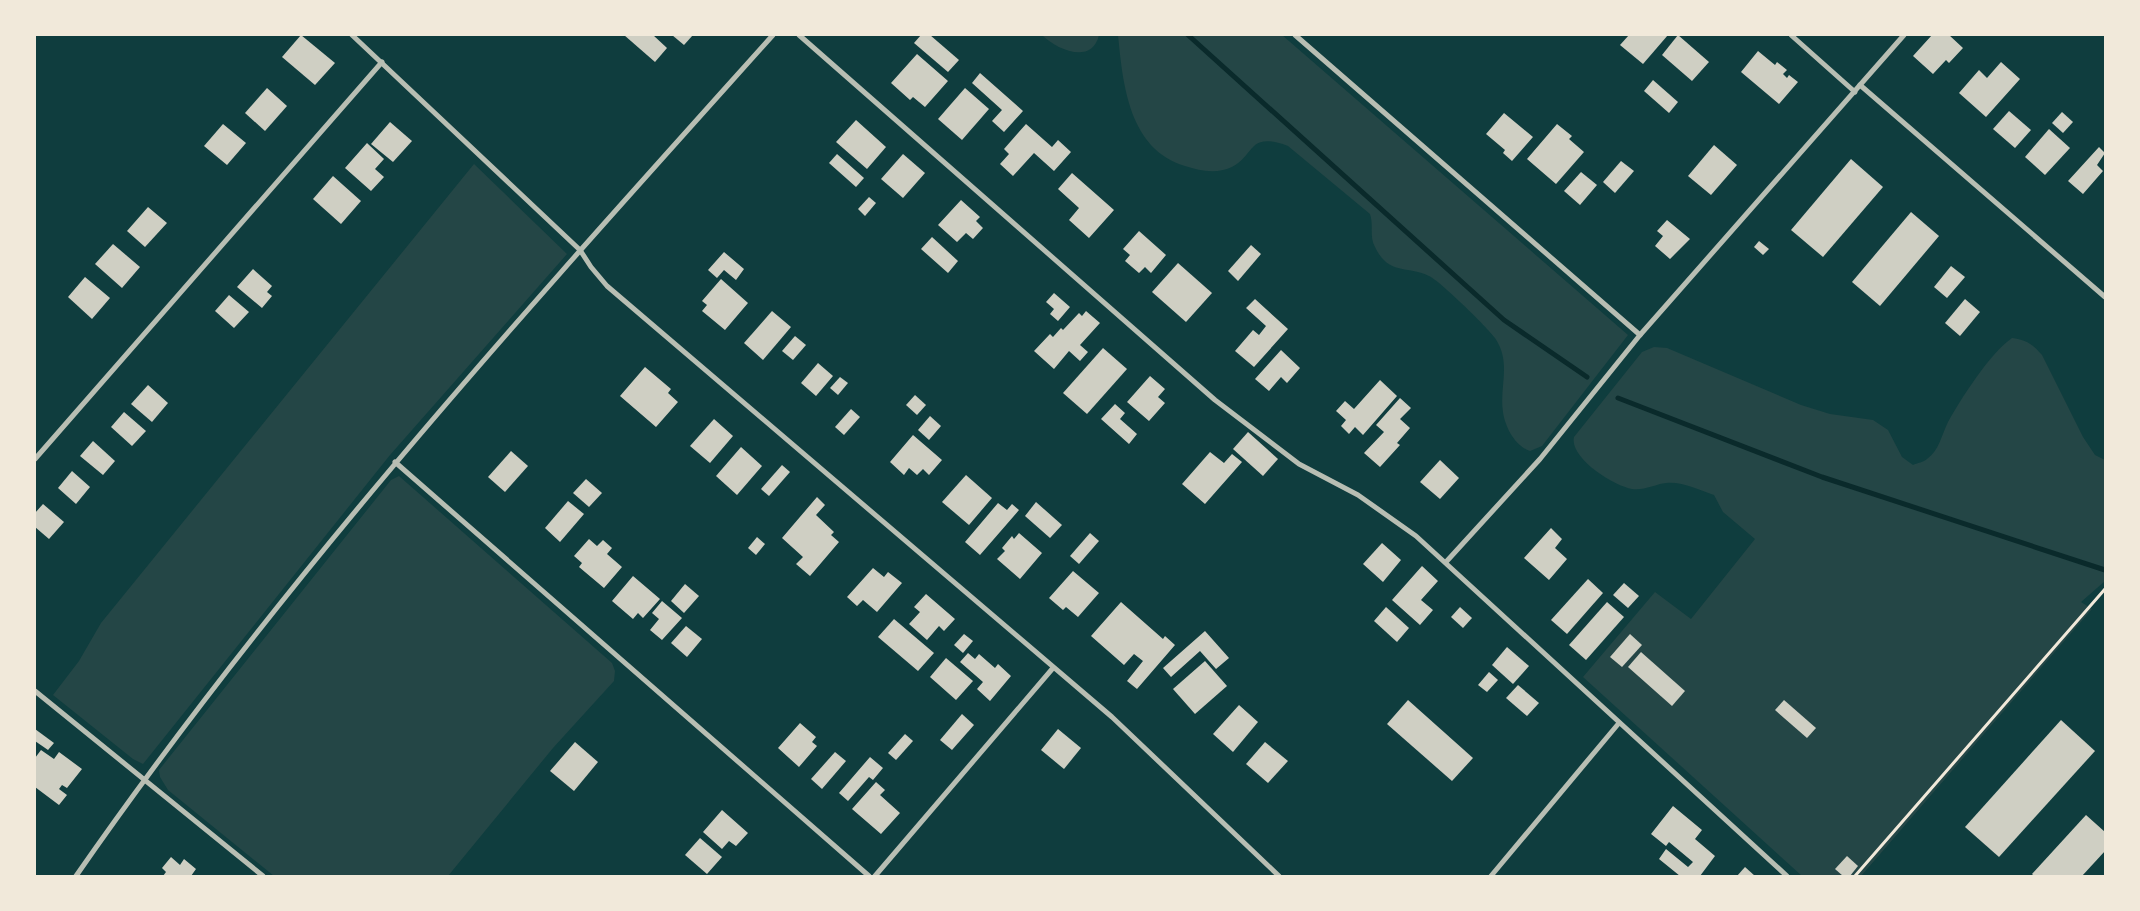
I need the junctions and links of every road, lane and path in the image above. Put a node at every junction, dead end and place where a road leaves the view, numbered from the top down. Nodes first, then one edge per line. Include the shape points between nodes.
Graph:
1 (352, 35) edge
2 (773, 35) edge
3 (799, 35) edge
4 (1295, 35) edge
5 (1791, 35) edge
6 (1904, 35) edge
7 (382, 62) junction
8 (1860, 85) junction
9 (1854, 92) junction
10 (580, 250) junction
11 (2105, 297) edge
12 (1640, 335) junction
13 (35, 459) edge
14 (395, 462) junction
15 (1446, 562) junction
16 (2105, 589) edge
17 (1053, 668) junction
18 (35, 691) edge
19 (1619, 723) junction
20 (143, 780) junction
21 (76, 876) edge
22 (263, 876) edge
23 (869, 876) edge
24 (874, 876) edge
25 (1279, 876) edge
26 (1491, 876) edge
27 (1787, 876) edge
28 (1855, 876) edge

1 - 7 street
2 - 10 street
3 - 15 street via 1215,400 1299,464 1383,511
4 - 12 street
5 - 9 street
6 - 8 street
7 - 10 street
7 - 13 street
8 - 9 street
8 - 11 street
9 - 12 street
10 - 14 street
10 - 17 street via 607,286
12 - 15 street via 1540,460
14 - 20 street via 247,643
14 - 23 street
15 - 19 street
16 - 28 path
17 - 24 street
17 - 25 street via 1136,738
18 - 20 street
19 - 26 street
19 - 27 street
20 - 21 street
20 - 22 street

